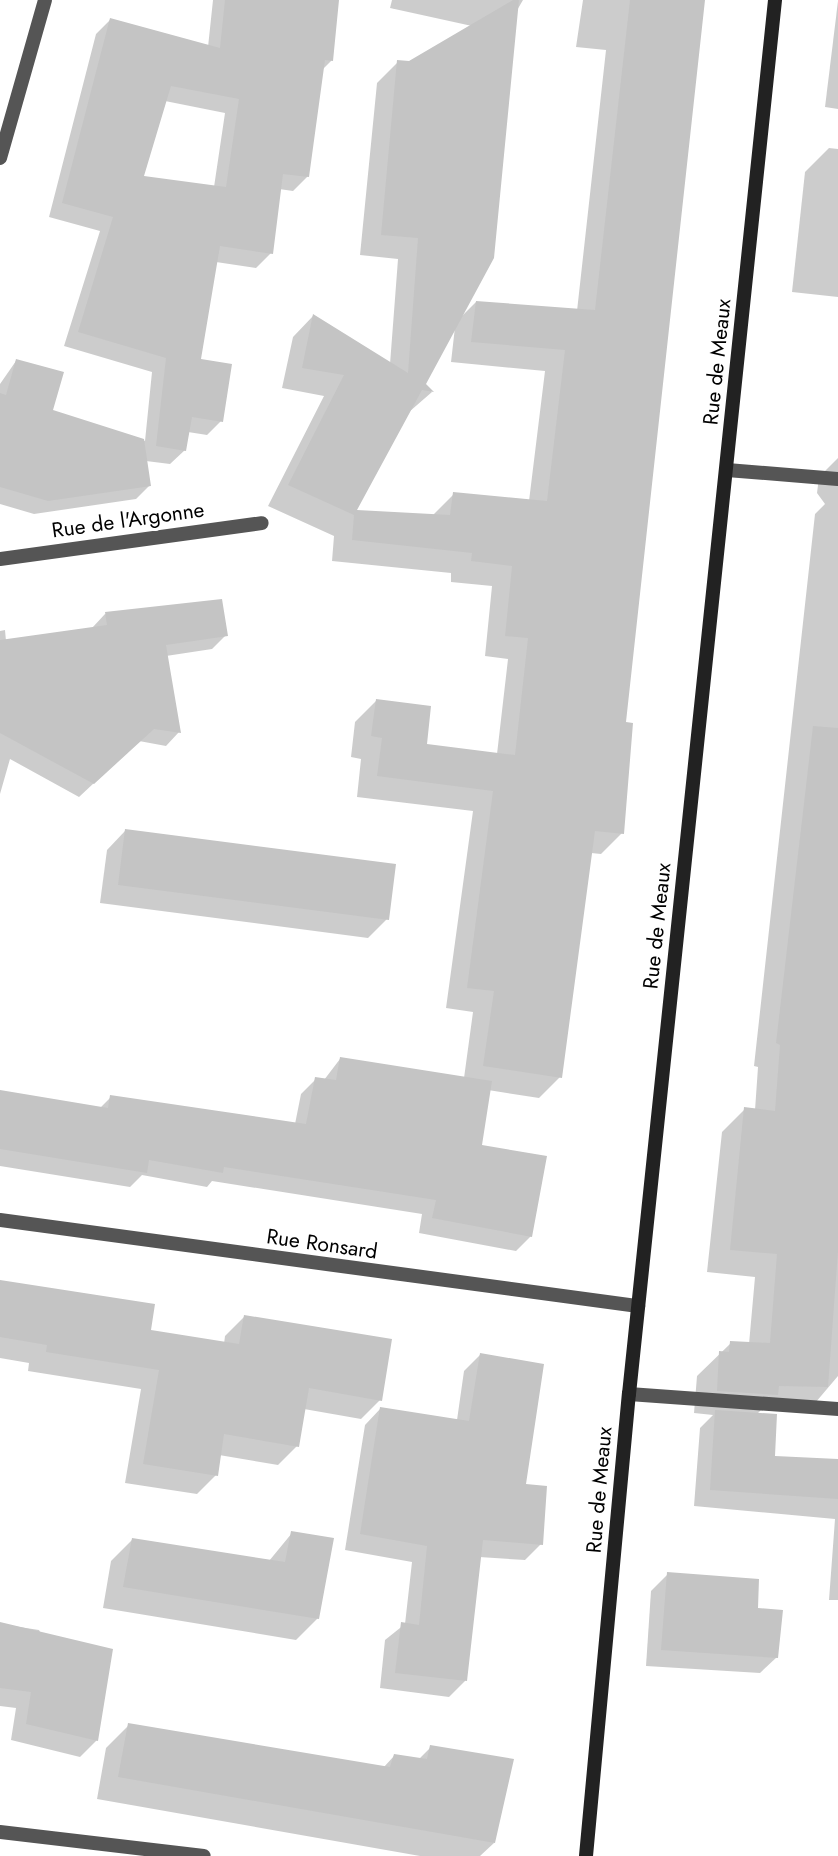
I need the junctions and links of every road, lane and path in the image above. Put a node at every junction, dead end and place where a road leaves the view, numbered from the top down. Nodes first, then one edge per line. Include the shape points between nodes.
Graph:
1 (46, 0) edge
2 (775, 0) edge
3 (0, 158) edge
4 (727, 470) junction
5 (838, 479) edge
6 (262, 523) dead end
7 (0, 559) edge
8 (0, 1220) edge
9 (638, 1306) junction
10 (629, 1394) junction
11 (838, 1409) edge
12 (0, 1832) edge
13 (204, 1856) edge
14 (586, 1856) edge

1 - 3 street
2 - 4 main road, Rue de Meaux
4 - 5 street
4 - 9 main road, Rue de Meaux
6 - 7 street, Rue de l'Argonne
8 - 9 street, Rue Ronsard
9 - 10 main road, Rue de Meaux
10 - 11 street
10 - 14 main road, Rue de Meaux
12 - 13 street

